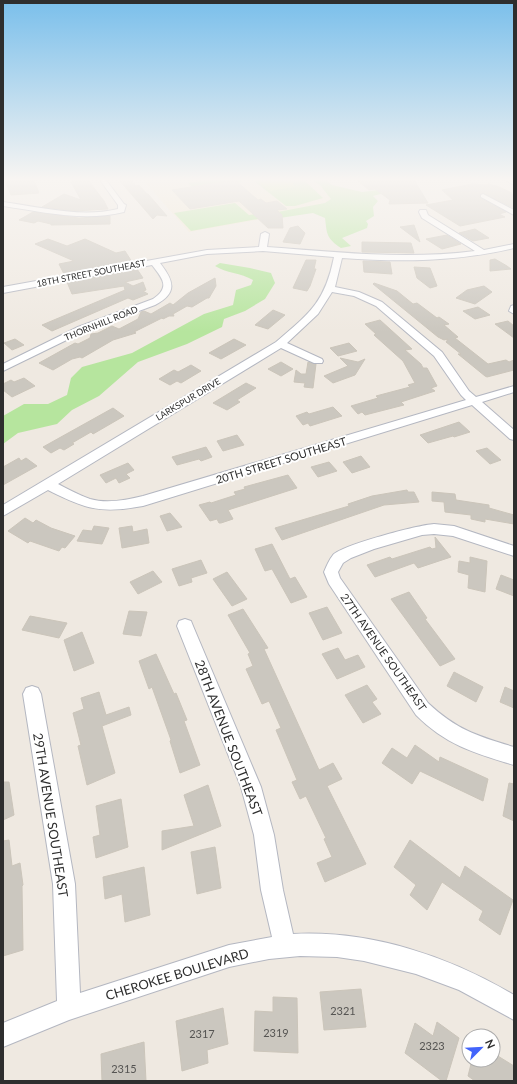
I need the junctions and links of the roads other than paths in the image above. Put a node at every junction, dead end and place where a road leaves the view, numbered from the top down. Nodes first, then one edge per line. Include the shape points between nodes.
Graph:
1 (447, 231) edge
2 (265, 234) dead end
3 (514, 246) edge
4 (263, 249) junction
5 (483, 253) junction
6 (338, 255) junction
7 (154, 261) junction
8 (330, 288) junction
9 (3, 290) edge
10 (280, 344) junction
11 (318, 361) dead end
12 (3, 368) edge
13 (514, 389) edge
14 (474, 401) junction
15 (514, 436) edge
16 (48, 484) junction
17 (3, 511) edge
18 (514, 551) edge
19 (185, 626) dead end
20 (32, 694) dead end
21 (514, 756) edge
22 (285, 947) junction
23 (69, 1008) junction
24 (514, 1008) edge
25 (3, 1034) edge

1 - 5 street
2 - 4 street
3 - 5 street, 18TH STREET SOUTHEAST
4 - 6 street, 18TH STREET SOUTHEAST
4 - 7 street, 18TH STREET SOUTHEAST via 207,252
5 - 6 street, 18TH STREET SOUTHEAST via 450,258 412,259
6 - 8 street, LARKSPUR DRIVE
7 - 9 street, 18TH STREET SOUTHEAST
7 - 12 street, THORNHILL ROAD via 168,282 164,295 149,304 81,329
8 - 10 street, LARKSPUR DRIVE via 313,313
8 - 14 street via 356,294 379,304 438,354 460,387
10 - 11 street
10 - 16 street, LARKSPUR DRIVE
13 - 14 street, 20TH STREET SOUTHEAST
14 - 15 street
14 - 16 street, 20TH STREET SOUTHEAST via 143,502 121,505 94,504 82,501
16 - 17 street, LARKSPUR DRIVE
18 - 21 street, 27TH AVENUE SOUTHEAST via 454,532 422,530 346,554 338,559 331,572 422,709 448,732 465,742
19 - 22 street, 28TH AVENUE SOUTHEAST via 258,810
20 - 23 street, 29TH AVENUE SOUTHEAST via 64,884
22 - 23 street, CHEROKEE BOULEVARD via 253,950 229,956
22 - 24 street, CHEROKEE BOULEVARD via 341,946 405,958 471,984
23 - 25 street, CHEROKEE BOULEVARD

